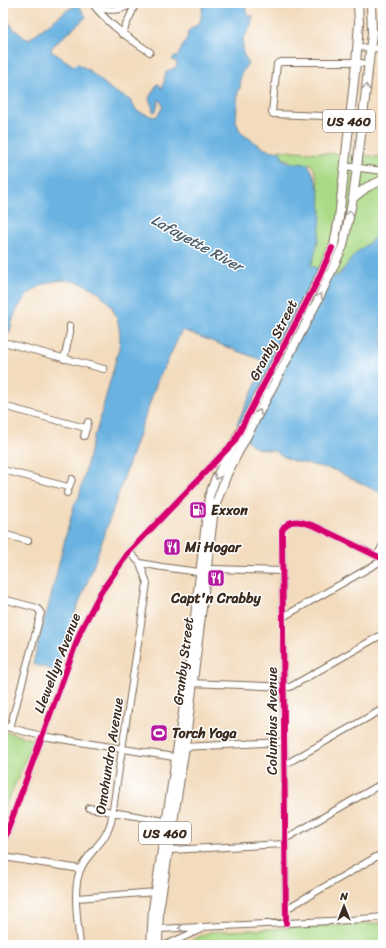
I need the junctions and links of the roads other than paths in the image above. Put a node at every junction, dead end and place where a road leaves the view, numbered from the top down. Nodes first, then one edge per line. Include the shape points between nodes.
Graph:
1 (135, 3) edge
2 (358, 3) edge
3 (371, 3) edge
4 (93, 4) edge
5 (122, 34) junction
6 (357, 47) junction
7 (371, 48) junction
8 (383, 49) edge
9 (150, 52) dead end
10 (356, 63) junction
11 (369, 64) junction
12 (350, 117) junction
13 (344, 166) junction
14 (357, 167) junction
15 (383, 171) edge
16 (383, 180) edge
17 (354, 198) junction
18 (70, 326) dead end
19 (3, 342) edge
20 (64, 359) junction
21 (104, 369) dead end
22 (3, 406) edge
23 (88, 422) dead end
24 (86, 428) junction
25 (84, 436) dead end
26 (238, 444) junction
27 (3, 470) edge
28 (72, 479) dead end
29 (3, 534) edge
30 (28, 541) dead end
31 (383, 545) edge
32 (129, 552) junction
33 (381, 558) edge
34 (140, 563) junction
35 (203, 571) junction
36 (282, 571) junction
37 (3, 599) edge
38 (283, 617) junction
39 (383, 634) edge
40 (190, 683) junction
41 (284, 688) junction
42 (383, 709) edge
43 (3, 726) edge
44 (10, 728) junction
45 (42, 736) junction
46 (284, 742) junction
47 (182, 747) junction
48 (122, 749) junction
49 (180, 758) junction
50 (284, 765) junction
51 (383, 783) edge
52 (89, 808) dead end
53 (112, 812) junction
54 (170, 822) junction
55 (285, 841) junction
56 (3, 843) edge
57 (169, 850) junction
58 (383, 854) edge
59 (3, 857) edge
60 (81, 869) junction
61 (156, 892) junction
62 (77, 898) junction
63 (286, 909) junction
64 (383, 917) edge
65 (286, 923) junction
66 (204, 927) junction
67 (158, 929) junction
68 (80, 945) edge
69 (151, 945) edge
70 (158, 945) edge
71 (166, 945) edge

1 - 4 street via 112,10
1 - 5 street
2 - 6 main road, Granby Street / US 460
3 - 7 main road, Granby Street / US 460
4 - 5 street
5 - 9 street
6 - 7 street
6 - 10 main road, Granby Street / US 460
7 - 8 street
7 - 11 main road, Granby Street / US 460
10 - 11 street
10 - 12 main road, Granby Street / US 460
10 - 12 street via 277,64 272,113
14 -> 11 main road, Granby Street / US 460
12 - 13 main road, Granby Street / US 460
13 - 14 street
13 - 26 main road, Granby Street / US 460 via 339,218 332,248
14 - 15 street
14 - 17 main road, Granby Street / US 460
16 - 17 main road via 367,187
26 -> 17 main road, Granby Street / US 460 via 319,298 341,251
18 - 20 street
19 - 20 street
20 - 21 street
22 - 24 street
23 - 24 street
24 - 25 street
26 - 32 street, Llewellyn Avenue
26 - 35 main road, Granby Street / US 460 via 215,480 209,497
27 - 28 street via 68,490
29 - 30 street
31 - 33 street
32 - 34 street
32 - 45 street, Llewellyn Avenue via 101,592 81,630
33 - 36 street, Columbus Avenue via 317,527 296,521 286,524 282,531
33 - 38 street
34 - 35 street
34 - 48 street, Omohundro Avenue via 146,580 146,590
35 - 36 street
35 - 40 main road, Granby Street / US 460
36 - 38 street, Columbus Avenue
37 - 44 street via 40,611
38 - 41 street, Columbus Avenue
39 - 41 street
40 - 41 street
40 - 47 main road, Granby Street / US 460
41 - 46 street, Columbus Avenue
42 - 50 street
43 - 44 street
44 - 45 street
45 - 48 street
45 - 56 street, Llewellyn Avenue
46 - 47 street
46 - 50 street, Columbus Avenue
47 - 49 main road, Granby Street / US 460
48 - 49 street
48 - 53 street, Omohundro Avenue
49 - 54 main road, Granby Street / US 460
50 - 55 street, Columbus Avenue
51 - 55 street
52 - 53 street
53 - 54 street
53 - 60 street, Omohundro Avenue via 106,835
54 - 57 main road, Granby Street / US 460
54 - 61 main road, Granby Street / US 460
55 - 57 street
55 - 63 street, Columbus Avenue
57 - 67 main road, Granby Street / US 460
58 - 63 street
59 - 60 street
60 - 62 street, Omohundro Avenue
61 - 62 street
61 - 69 main road, Granby Street / US 460
62 - 68 street, Omohundro Avenue
63 - 65 street, Columbus Avenue
64 - 65 street
65 - 66 street
66 -> 67 street
66 - 71 street
67 - 70 main road, Granby Street / US 460

